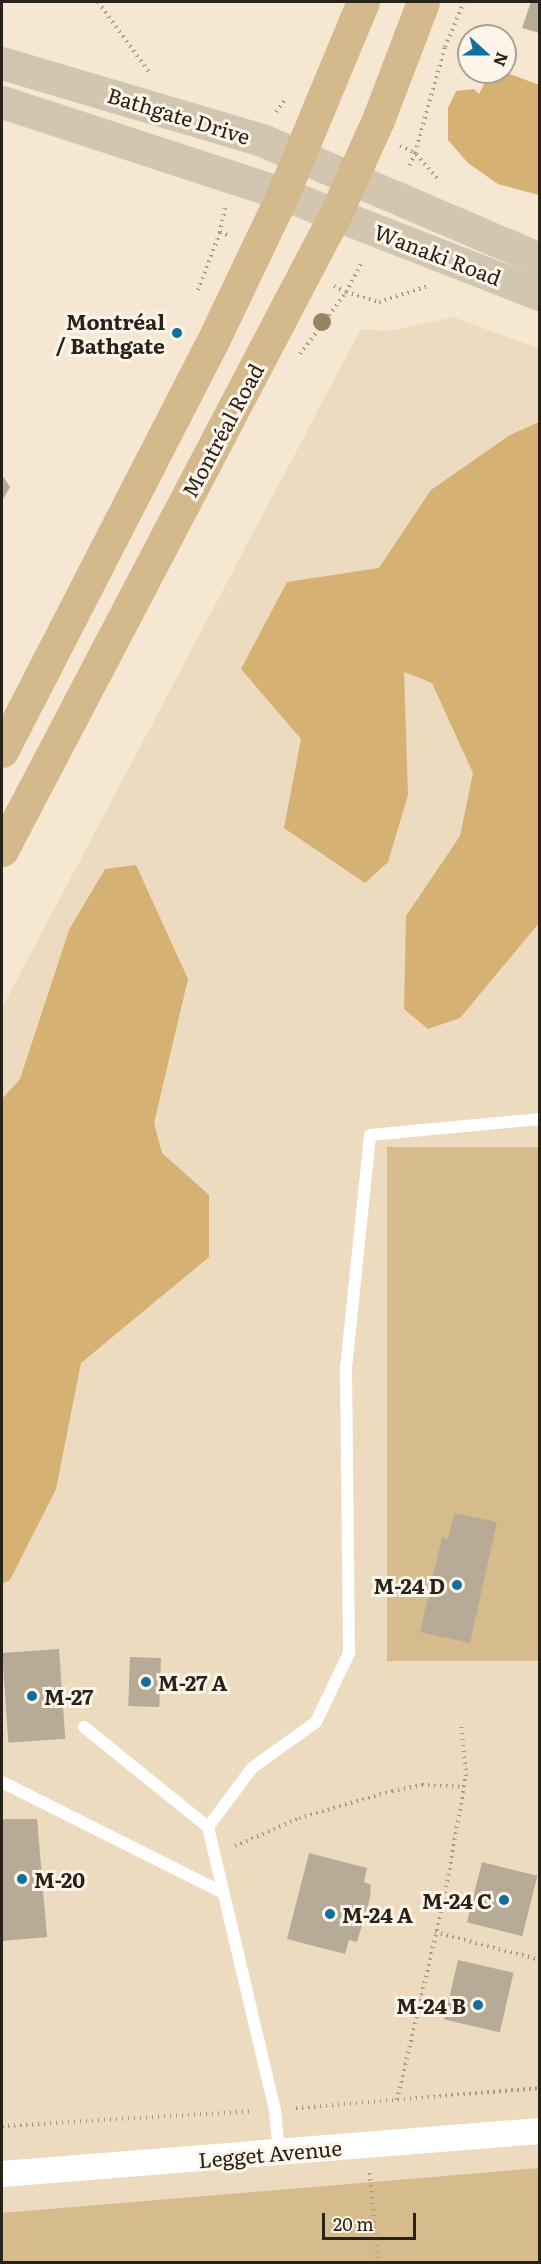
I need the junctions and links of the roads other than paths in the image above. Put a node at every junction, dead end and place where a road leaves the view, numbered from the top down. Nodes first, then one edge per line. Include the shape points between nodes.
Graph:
1 (363, 2) edge
2 (423, 2) edge
3 (2, 63) edge
4 (2, 102) edge
5 (300, 155) junction
6 (354, 176) junction
7 (283, 194) junction
8 (336, 213) junction
9 (540, 259) edge
10 (540, 294) edge
11 (2, 751) edge
12 (2, 850) edge
13 (540, 1119) edge
14 (84, 1727) dead end
15 (2, 1782) edge
16 (208, 1827) junction
17 (222, 1892) junction
18 (540, 2132) edge
19 (279, 2152) junction
20 (2, 2174) edge

1 - 5 main road
2 - 6 main road, Montréal Road
3 - 5 street, Bathgate Drive
4 - 7 street, Bathgate Drive
5 - 6 street, Bathgate Drive
5 - 7 main road
6 - 8 main road, Montréal Road
6 - 9 street, Wanaki Road
7 - 8 street, Bathgate Drive
7 - 11 main road via 210,347
8 - 10 street, Wanaki Road
8 - 12 main road, Montréal Road
13 - 16 lane via 370,1135 346,1368 349,1653 316,1722 252,1768
14 - 16 lane
15 - 17 lane
16 - 17 lane
17 - 19 lane via 275,2110
18 - 19 street, Legget Avenue
19 - 20 street, Legget Avenue

